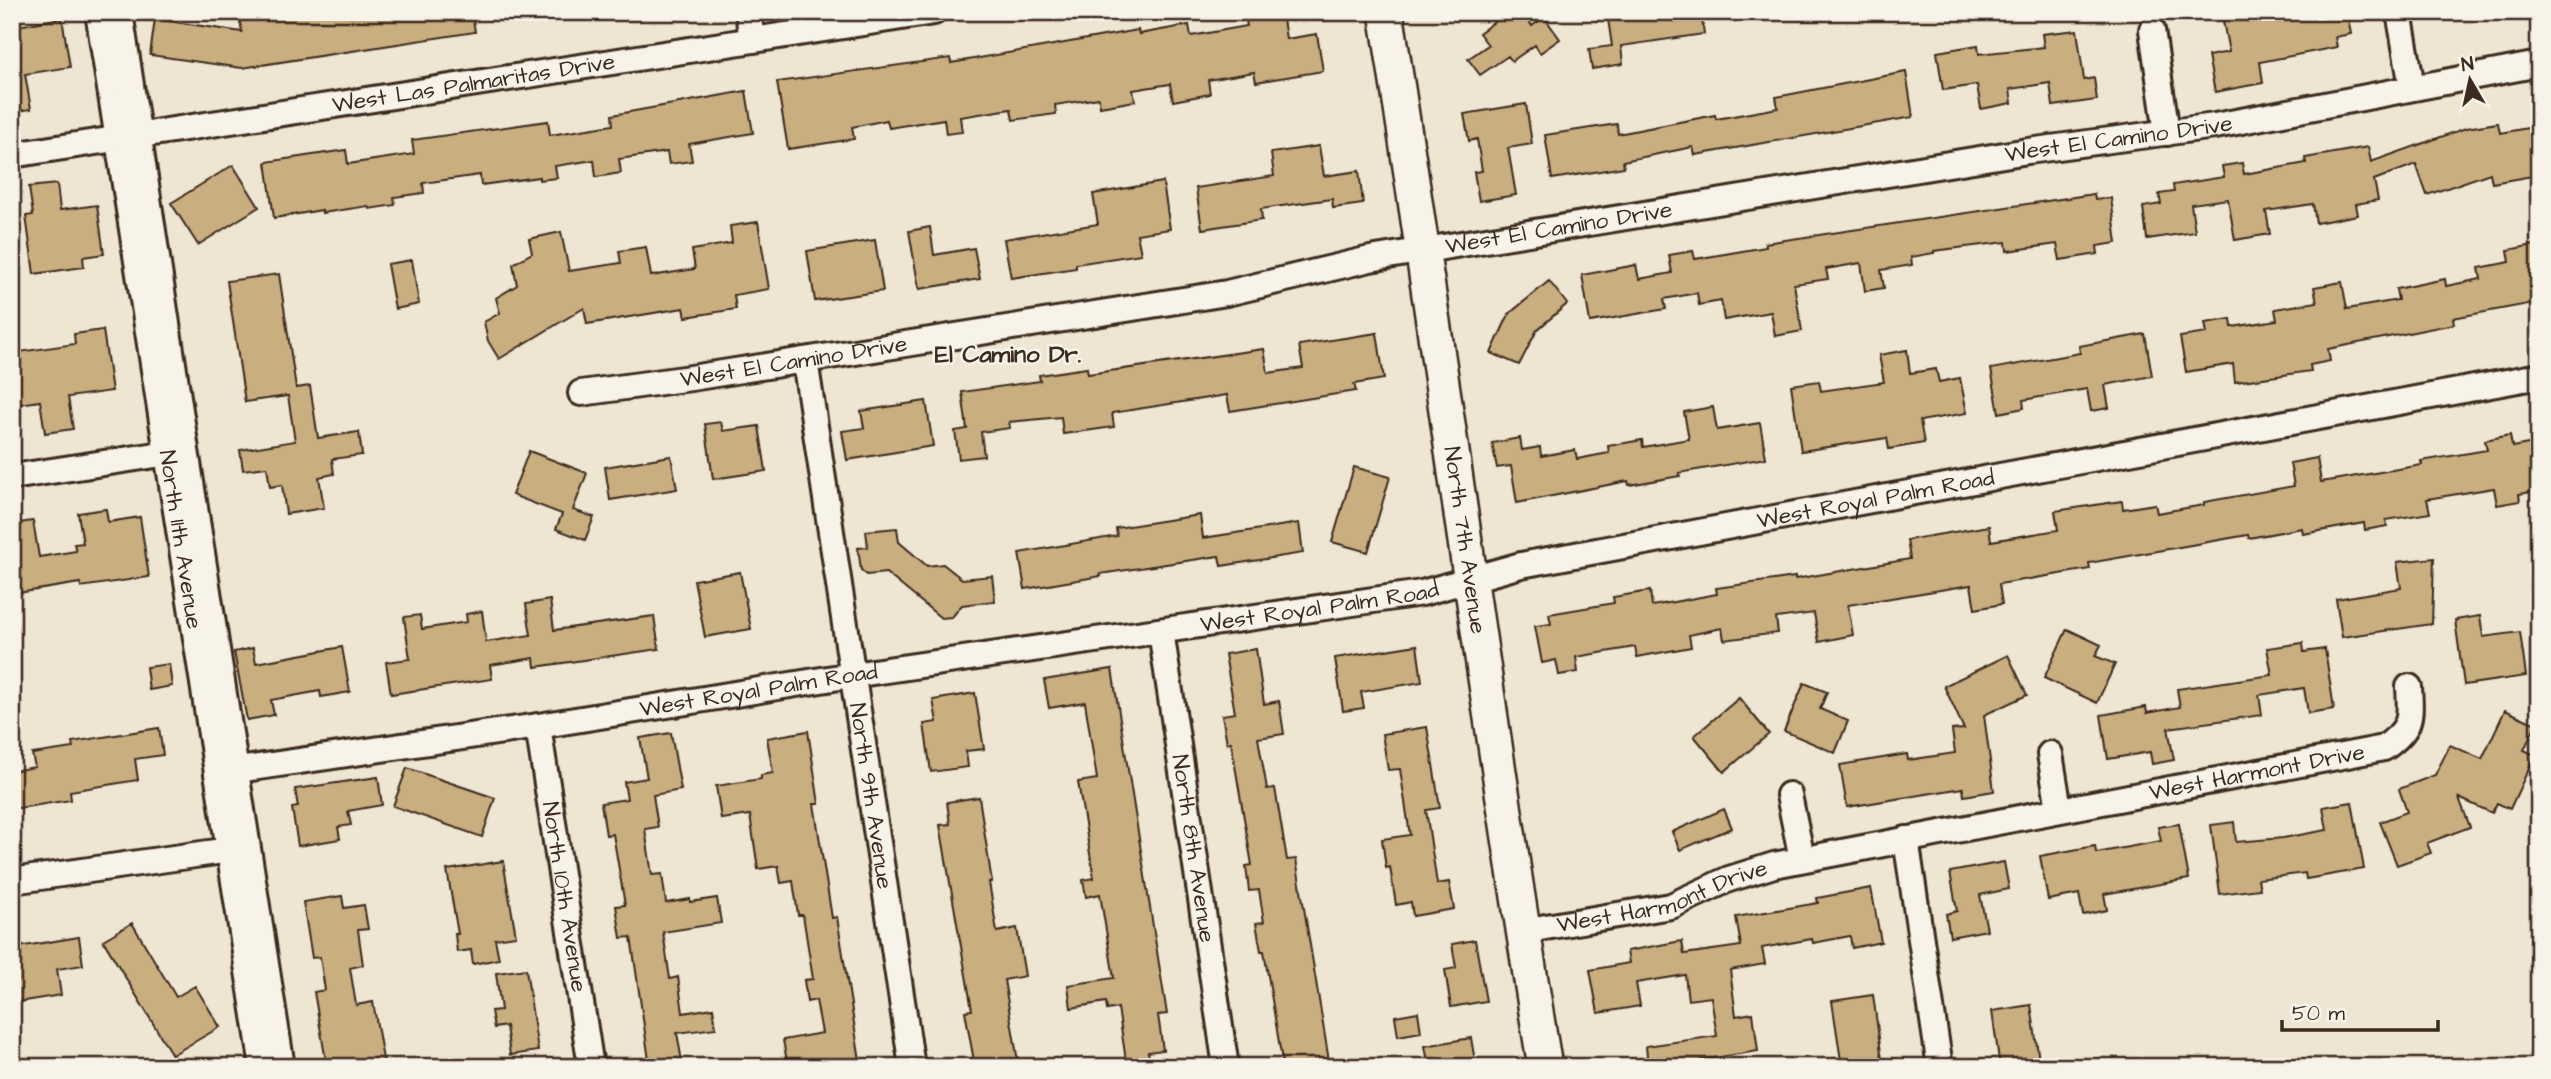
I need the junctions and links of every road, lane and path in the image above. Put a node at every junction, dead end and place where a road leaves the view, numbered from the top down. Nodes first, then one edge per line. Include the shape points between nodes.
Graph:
1 (98, 12) edge
2 (120, 12) edge
3 (748, 12) edge
4 (934, 12) edge
5 (1386, 12) edge
6 (2399, 12) edge
7 (2152, 30) dead end
8 (752, 40) junction
9 (2539, 64) edge
10 (2412, 87) junction
11 (2167, 133) junction
12 (128, 138) junction
13 (12, 155) edge
14 (1423, 252) junction
15 (806, 360) junction
16 (2539, 376) edge
17 (581, 393) dead end
18 (176, 451) junction
19 (12, 477) edge
20 (1471, 580) junction
21 (1161, 631) junction
22 (852, 675) junction
23 (2409, 687) dead end
24 (538, 726) junction
25 (2050, 754) dead end
26 (226, 771) junction
27 (1790, 795) dead end
28 (2059, 809) junction
29 (1906, 839) junction
30 (239, 848) junction
31 (1802, 859) junction
32 (12, 881) edge
33 (1522, 931) junction
34 (263, 1067) edge
35 (282, 1067) edge
36 (591, 1067) edge
37 (912, 1067) edge
38 (1226, 1067) edge
39 (1545, 1067) edge
40 (1940, 1067) edge

1 - 12 street, North 11th Avenue
2 - 12 street, North 11th Avenue
3 - 8 street
4 - 8 street, West Las Palmaritas Drive
5 - 14 main road, North 7th Avenue
6 - 10 street
7 - 11 street, West El Camino Drive
8 - 12 street, West Las Palmaritas Drive
9 - 10 street, West El Camino Drive
10 - 11 street, West El Camino Drive
11 - 14 street, West El Camino Drive via 2028,151
12 - 13 street, West Las Palmaritas Drive
12 - 18 street, North 11th Avenue
14 - 15 street, West El Camino Drive via 1227,293
14 - 20 main road, North 7th Avenue
15 - 17 street, West El Camino Drive
15 - 22 street, North 9th Avenue
16 - 20 street, West Royal Palm Road via 1521,565
18 - 19 street
18 - 26 street, North 11th Avenue
20 - 21 street, West Royal Palm Road via 1422,593
20 - 33 main road, North 7th Avenue
21 - 22 street, West Royal Palm Road
21 - 38 street, North 8th Avenue
22 - 24 street, West Royal Palm Road
22 - 37 street, North 9th Avenue
23 - 28 street, West Harmont Drive via 2411,720 2401,736 2384,748
24 - 26 street, West Royal Palm Road
24 - 36 street, North 10th Avenue
25 - 28 street
26 - 30 street, North 11th Avenue
27 - 31 street
28 - 29 street, West Harmont Drive
29 - 31 street, West Harmont Drive
29 - 40 street
30 - 32 street
30 - 34 street, North 11th Avenue
30 - 35 street, North 11th Avenue
31 - 33 street, West Harmont Drive via 1729,879 1671,906
33 - 39 main road, North 7th Avenue

